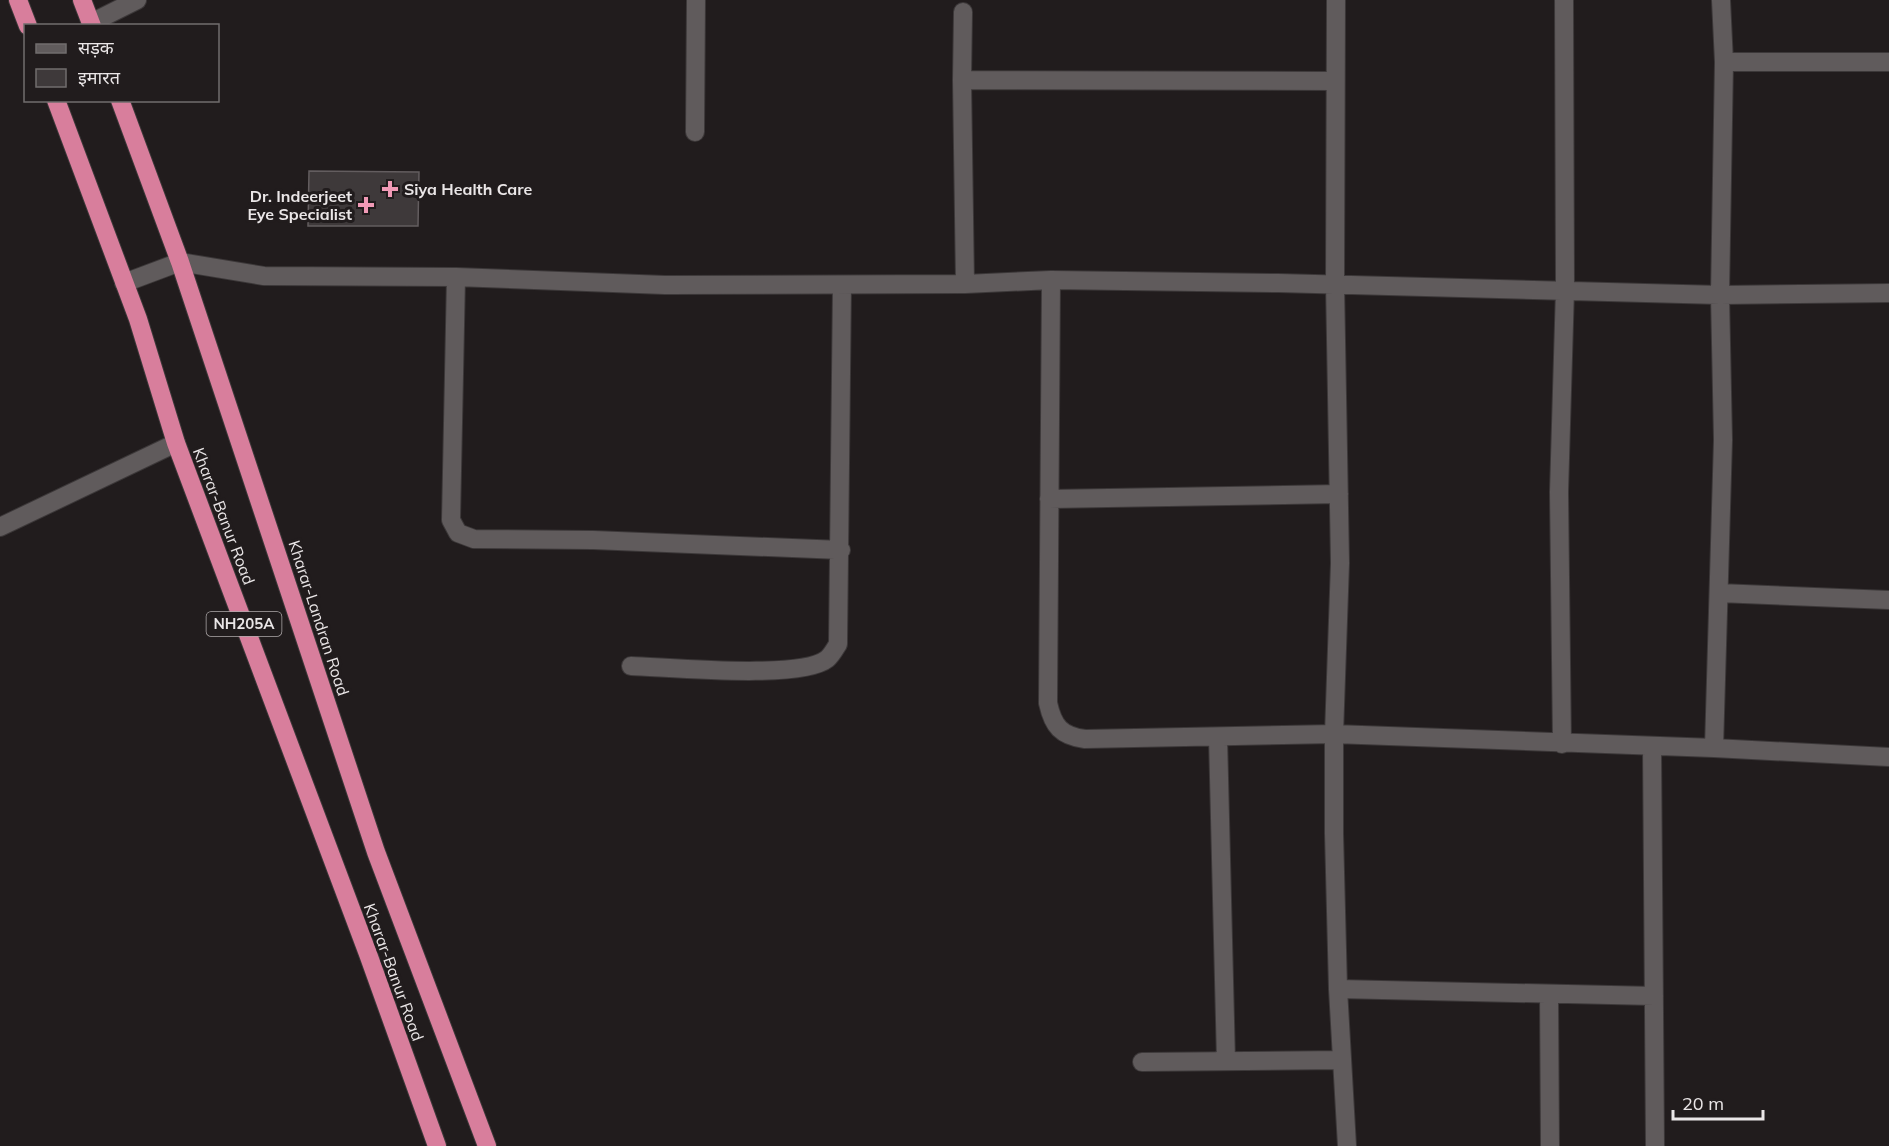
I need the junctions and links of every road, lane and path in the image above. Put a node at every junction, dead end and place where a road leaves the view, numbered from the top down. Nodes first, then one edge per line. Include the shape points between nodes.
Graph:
1 (18, 0) edge
2 (82, 0) edge
3 (137, 0) edge
4 (696, 0) edge
5 (1336, 0) edge
6 (1564, 0) edge
7 (1720, 0) edge
8 (963, 12) dead end
9 (27, 24) edge
10 (91, 24) edge
11 (1724, 62) junction
12 (1889, 62) edge
13 (962, 80) junction
14 (1335, 81) junction
15 (57, 102) edge
16 (121, 102) edge
17 (695, 132) dead end
18 (180, 262) junction
19 (456, 277) junction
20 (1051, 280) junction
21 (124, 283) junction
22 (965, 284) junction
23 (1335, 284) junction
24 (842, 285) junction
25 (1565, 290) junction
26 (1889, 293) edge
27 (1720, 295) junction
28 (176, 443) junction
29 (1339, 494) junction
30 (1049, 499) junction
31 (0, 527) edge
32 (841, 550) junction
33 (1719, 593) junction
34 (1889, 600) edge
35 (631, 666) dead end
36 (1334, 734) junction
37 (1218, 737) junction
38 (1562, 744) junction
39 (1652, 746) junction
40 (1714, 748) junction
41 (1889, 757) edge
42 (1338, 989) junction
43 (1549, 994) junction
44 (1654, 996) junction
45 (1341, 1060) junction
46 (1226, 1061) junction
47 (1142, 1062) dead end
48 (436, 1146) edge
49 (487, 1146) edge
50 (1347, 1146) edge
51 (1550, 1146) edge
52 (1655, 1146) edge

1 - 9 highway
2 - 10 highway
3 - 10 street
4 - 17 street
5 - 14 street
6 - 25 street
7 - 11 street
8 - 13 street
11 - 12 street
11 - 27 street
13 - 14 street
13 - 22 street
14 - 23 street
15 - 21 highway, Kharar-Banur Road / NH205A
16 - 18 highway, Kharar-Landran Road / NH205A
18 - 19 street via 264,276
18 - 21 street
18 - 49 highway, Kharar-Landran Road / NH205A via 376,852
19 - 24 street via 664,285
19 - 32 street via 450,520 458,533 474,540 593,540
20 - 22 street
20 - 23 street
20 - 30 street
21 - 28 highway, Kharar-Banur Road / NH205A
22 - 24 street
23 - 25 street
23 - 29 street
24 - 32 street
25 - 27 street
25 - 38 street via 1559,492
26 - 27 street
27 - 33 street via 1723,440
28 - 31 street
28 - 48 highway, Kharar-Banur Road / NH205A
29 - 30 street
29 - 36 street
30 - 37 street via 1048,692 1052,720 1060,731 1085,739
32 - 35 street via 837,644 828,659 785,670
33 - 34 street
33 - 40 street
36 - 37 street
36 - 38 street
36 - 42 street
37 - 46 street
38 - 39 street
39 - 40 street
39 - 44 street
40 - 41 street
42 - 43 street
42 - 45 street
43 - 44 street
43 - 51 street
44 - 52 street
45 - 46 street
45 - 50 street
46 - 47 street

